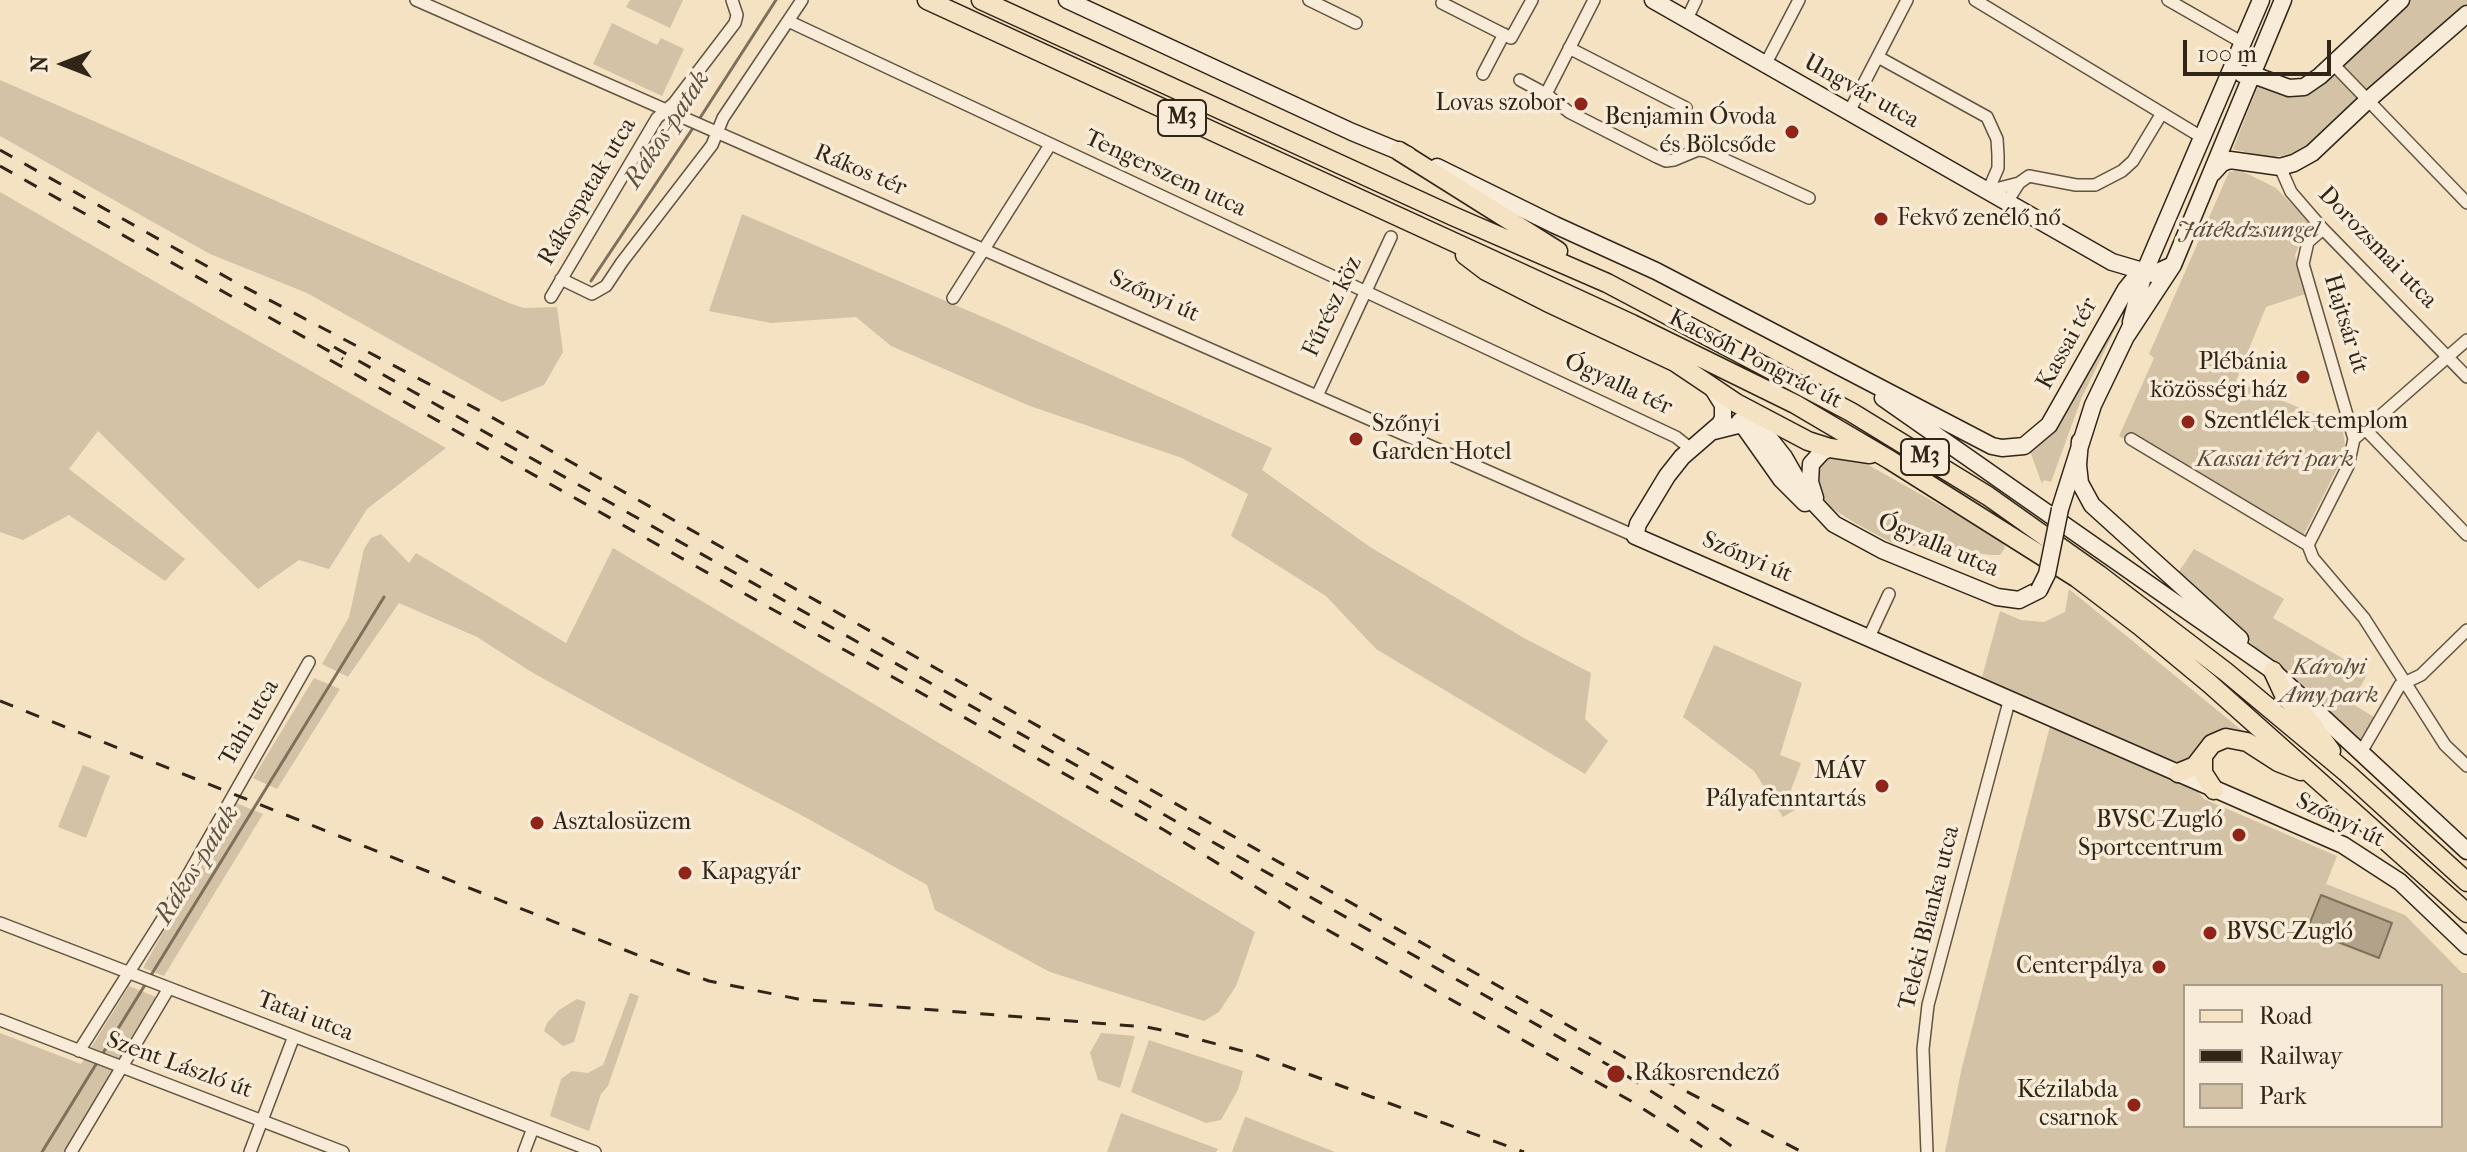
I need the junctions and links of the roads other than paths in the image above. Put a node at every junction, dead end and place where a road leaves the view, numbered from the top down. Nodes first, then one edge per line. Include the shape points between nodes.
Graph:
1 (416, 0) edge
2 (732, 0) edge
3 (802, 0) edge
4 (927, 0) edge
5 (981, 0) edge
6 (1067, 0) edge
7 (1309, 0) edge
8 (1532, 0) edge
9 (1594, 0) edge
10 (1653, 0) edge
11 (1696, 0) edge
12 (1799, 0) edge
13 (1907, 0) edge
14 (1975, 0) edge
15 (2168, 0) edge
16 (2261, 0) edge
17 (2283, 0) edge
18 (2401, 0) edge
19 (1442, 3) dead end
20 (2467, 14) edge
21 (788, 21) junction
22 (1686, 21) junction
23 (1356, 23) dead end
24 (1504, 34) junction
25 (2243, 43) junction
26 (1569, 48) junction
27 (1878, 57) junction
28 (2333, 64) junction
29 (1765, 65) junction
30 (2255, 71) junction
31 (1483, 74) dead end
32 (1520, 80) dead end
33 (2227, 82) junction
34 (1546, 94) junction
35 (2368, 100) junction
36 (1686, 108) dead end
37 (665, 111) junction
38 (1849, 112) junction
39 (2162, 113) junction
40 (716, 133) junction
41 (2203, 138) junction
42 (1050, 145) junction
43 (1399, 151) junction
44 (2287, 165) junction
45 (2210, 177) junction
46 (2019, 183) junction
47 (1988, 191) junction
48 (1809, 198) dead end
49 (2007, 202) junction
50 (2467, 203) edge
51 (2323, 229) junction
52 (1437, 234) junction
53 (1391, 237) dead end
54 (986, 249) junction
55 (2173, 265) junction
56 (2144, 273) junction
57 (561, 279) junction
58 (1607, 283) junction
59 (1364, 289) junction
60 (551, 297) dead end
61 (953, 298) dead end
62 (2127, 335) junction
63 (2467, 340) edge
64 (1815, 353) junction
65 (2449, 357) junction
66 (1523, 365) joint
67 (2467, 377) edge
68 (1713, 389) junction
69 (1317, 396) junction
70 (1742, 424) junction
71 (1714, 431) junction
72 (2367, 431) junction
73 (2033, 439) joint
74 (2131, 439) dead end
75 (2354, 439) junction
76 (2080, 441) junction
77 (1756, 445) junction
78 (1693, 448) junction
79 (1830, 448) junction
80 (1890, 460) junction
81 (2060, 508) junction
82 (1829, 518) junction
83 (2112, 525) junction
84 (2467, 535) edge
85 (1635, 536) junction
86 (2308, 545) junction
87 (1889, 594) dead end
88 (2467, 630) edge
89 (1869, 637) junction
90 (309, 662) dead end
91 (2273, 671) junction
92 (2406, 682) junction
93 (2010, 698) junction
94 (2360, 754) junction
95 (2203, 758) junction
96 (2465, 763) edge
97 (2178, 773) junction
98 (2347, 773) junction
99 (2314, 776) junction
100 (2214, 790) junction
101 (2467, 851) edge
102 (2467, 882) edge
103 (2467, 913) edge
104 (0, 923) edge
105 (2467, 946) edge
106 (130, 973) junction
107 (165, 986) junction
108 (0, 1020) edge
109 (294, 1036) junction
110 (79, 1051) junction
111 (117, 1067) junction
112 (263, 1120) junction
113 (533, 1128) junction
114 (71, 1152) edge
115 (250, 1152) edge
116 (343, 1152) edge
117 (524, 1152) edge
118 (595, 1152) edge
119 (1927, 1152) edge

1 - 37 street, Rákos tér
2 - 37 street via 735,23
3 - 21 street
4 - 52 main road, Kacsóh Pongrác út / M3
5 - 58 main road, Kacsóh Pongrác út / M3
6 - 43 street, Kacsóh Pongrác út
7 - 23 street
8 - 24 street via 1511,38
9 - 26 street
10 - 22 street, Ungvár utca
11 - 22 street
12 - 29 street
13 - 27 street
14 - 39 street
15 - 25 street
16 - 25 street
17 - 30 street
18 - 28 street
19 - 24 street
20 - 35 street
21 - 40 street
21 - 42 street, Tengerszem utca
22 - 29 street, Ungvár utca
24 - 31 street
25 - 33 street
26 - 34 street
26 - 36 street
27 - 38 street
27 - 47 street via 1987,117 1998,155
28 - 30 street via 2298,88
28 - 35 street
29 - 38 street, Ungvár utca
30 - 33 street
30 - 45 street
32 - 34 street
33 - 41 street
34 - 48 street via 1569,112 1666,161 1706,151
35 - 44 street via 2312,153
35 - 50 street
37 - 40 street, Rákos tér
37 - 57 street, Rákospatak utca
38 - 47 street, Ungvár utca
39 - 41 street
39 - 46 street via 2133,161 2106,180 2076,185 2029,176
40 - 54 street, Rákos tér
40 - 57 street via 606,286 592,294
41 - 56 street
42 - 54 street
42 - 59 street, Tengerszem utca
43 - 58 main road
43 - 64 street, Kacsóh Pongrác út via 1656,271
44 - 45 street via 2230,160
44 - 51 street, Dorozsmai utca via 2288,185
45 - 55 street
46 - 47 street
46 - 49 street
47 - 49 street, Ungvár utca
49 - 56 street, Ungvár utca via 2112,262
51 - 65 street, Dorozsmai utca
51 - 75 street, Hajtsár út via 2308,242 2303,264
52 - 68 main road via 1486,271 1675,362
52 - 80 main road, Kacsóh Pongrác út / M3 via 1727,370
53 - 59 street, Fűrész köz
54 - 61 street
54 - 69 street, Szőnyi út
55 - 56 street
55 - 62 street
56 - 62 street
56 - 73 street, Kassai tér via 2126,289 2061,408
57 - 60 street, Rákospatak utca
58 - 98 main road, Kacsóh Pongrác út / M3 via 1851,412 1988,496 2214,663
59 - 66 street, Tengerszem utca
59 - 69 street, Fűrész köz
62 - 76 street
63 - 65 street
64 - 73 street, Kacsóh Pongrác út via 1992,446 2014,449
64 - 91 street, Kacsóh Pongrác út
65 - 67 street, Dorozsmai utca
65 - 72 street
66 - 78 street, Ógyalla tér
68 - 70 street
68 - 71 street via 1724,411
68 - 79 main road
69 - 85 street, Szőnyi út
70 - 71 street
70 - 77 street
70 - 82 street via 1768,434 1804,492
71 - 78 street
72 - 75 street
72 - 84 street
74 - 86 street
75 - 86 street via 2348,466
76 - 81 street
76 - 83 street via 2081,487
77 - 78 street via 1725,435
77 - 82 street via 1792,492
78 - 85 street via 1667,476
79 - 80 main road
79 - 82 street via 1815,457 1809,473 1812,490
80 - 99 main road, Kacsóh Pongrác út / M3 via 2077,578
81 - 82 street, Ógyalla utca, bridge via 2047,574 2039,590 2019,600 1997,597 1896,556
81 - 83 street via 2084,510
83 - 91 street
85 - 89 street, Szőnyi út
86 - 92 street
87 - 89 street
88 - 92 street via 2421,675
89 - 93 street, Szőnyi út
90 - 106 street, Tahi utca
91 - 94 street, Kacsóh Pongrác út
91 - 98 main road via 2285,697
92 - 94 street
92 - 96 street via 2445,745
93 - 97 street, Szőnyi út
93 - 119 street, Teleki Blanka utca via 1928,1005 1923,1049
94 - 101 street, Kacsóh Pongrác út
95 - 97 main road
95 - 99 main road via 2218,740 2236,738
95 - 100 main road via 2203,773
97 - 100 street, Szőnyi út
98 - 102 main road, Kacsóh Pongrác út / M3
99 - 103 main road, Kacsóh Pongrác út / M3
100 - 105 street, Szőnyi út via 2369,860 2420,899
104 - 106 street, Tatai utca
106 - 107 street, Tatai utca
106 - 110 street, Tahi utca
107 - 109 street, Tatai utca
107 - 111 street
108 - 110 street, Szent László út
109 - 112 street
109 - 113 street, Tatai utca
110 - 111 street, Szent László út
111 - 112 street, Szent László út
111 - 114 street
112 - 115 street
112 - 116 street, Szent László út
113 - 117 street
113 - 118 street, Tatai utca

